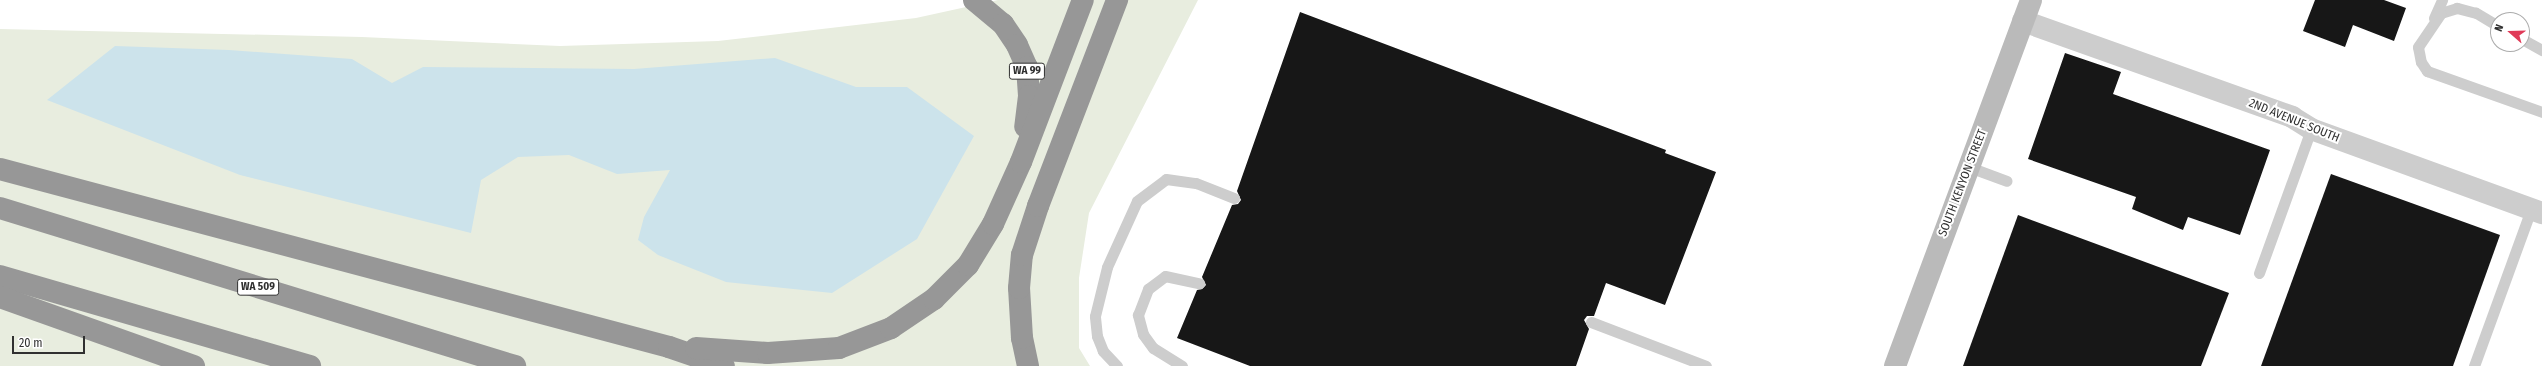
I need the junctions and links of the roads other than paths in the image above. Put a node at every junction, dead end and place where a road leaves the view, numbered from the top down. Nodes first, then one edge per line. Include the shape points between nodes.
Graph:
1 (974, 0) edge
2 (1083, 0) edge
3 (1117, 0) edge
4 (2031, 0) edge
5 (2442, 0) edge
6 (2023, 21) junction
7 (2490, 21) edge
8 (2432, 22) junction
9 (2530, 43) edge
10 (2542, 50) edge
11 (2542, 112) edge
12 (2311, 130) junction
13 (1021, 162) junction
14 (1969, 167) junction
15 (0, 169) edge
16 (2007, 181) dead end
17 (1234, 198) dead end
18 (0, 208) edge
19 (2537, 211) edge
20 (2259, 273) dead end
21 (0, 276) edge
22 (1199, 283) dead end
23 (0, 297) edge
24 (1591, 322) dead end
25 (669, 347) junction
26 (194, 366) edge
27 (310, 366) edge
28 (515, 366) edge
29 (724, 366) edge
30 (1028, 366) edge
31 (1117, 366) edge
32 (1182, 366) edge
33 (1706, 366) edge
34 (1895, 366) edge
35 (2474, 366) edge

1 - 13 highway, WA 99 via 1003,24 1027,67 1029,96
2 - 13 highway
3 - 30 highway via 1038,206 1022,255 1019,288 1022,338
4 - 6 street, SOUTH KENYON STREET
5 - 8 lane
6 - 12 street, 2ND AVENUE SOUTH via 2292,117
6 - 14 street, SOUTH KENYON STREET
7 - 8 lane via 2476,13 2457,8 2441,12
8 - 11 lane via 2418,47 2421,62 2427,71
9 - 10 lane
12 - 19 street, 2ND AVENUE SOUTH
12 - 20 lane
13 - 25 highway via 993,224 968,266 934,299 891,328 839,348 768,353
14 - 16 lane
14 - 34 street, SOUTH KENYON STREET
15 - 25 highway
17 - 31 lane via 1196,183 1166,179 1137,201 1107,267 1095,316 1097,336 1103,351
18 - 28 highway, WA 509
19 - 35 lane
21 - 27 highway
22 - 32 lane via 1165,276 1148,289 1138,315 1143,334 1153,348
23 - 26 highway
24 - 33 lane
25 - 29 highway

